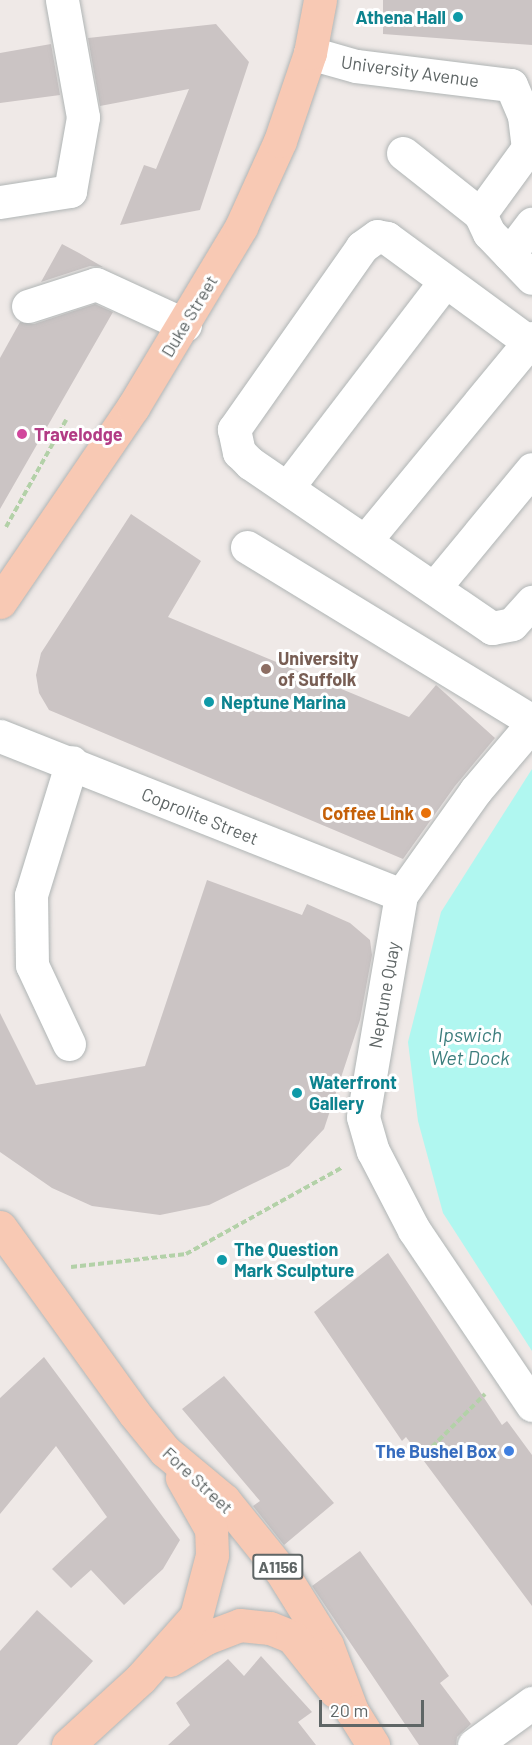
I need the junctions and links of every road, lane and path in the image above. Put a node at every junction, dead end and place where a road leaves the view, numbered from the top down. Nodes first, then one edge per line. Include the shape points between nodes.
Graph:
1 (62, 0) edge
2 (320, 0) edge
3 (310, 53) junction
4 (522, 97) edge
5 (403, 153) dead end
6 (0, 202) edge
7 (480, 214) junction
8 (532, 224) edge
9 (509, 254) junction
10 (532, 278) edge
11 (445, 281) junction
12 (28, 306) dead end
13 (185, 325) junction
14 (531, 340) edge
15 (66, 420) dead end
16 (532, 469) edge
17 (287, 488) junction
18 (5, 529) dead end
19 (365, 541) junction
20 (247, 547) dead end
21 (434, 588) junction
22 (0, 602) edge
23 (532, 602) edge
24 (532, 723) edge
25 (0, 736) edge
26 (72, 762) junction
27 (401, 895) junction
28 (69, 1044) dead end
29 (373, 1151) junction
30 (0, 1227) edge
31 (40, 1286) junction
32 (510, 1377) junction
33 (532, 1406) edge
34 (432, 1447) dead end
35 (165, 1451) junction
36 (141, 1678) junction
37 (532, 1703) edge
38 (352, 1711) junction
39 (68, 1745) edge
40 (373, 1745) edge
41 (474, 1745) edge

1 - 6 street via 83,117 70,191
2 - 3 main road, Duke Street
3 - 4 street, University Avenue via 356,66
3 - 13 main road, Duke Street via 280,141
4 - 7 street via 528,148
5 - 7 street
7 - 9 street via 489,232
8 - 9 street
9 - 10 street
11 - 14 street
11 - 17 street
11 - 17 street via 387,238 376,236 368,240 234,429 239,452
12 - 13 street via 96,284
13 - 22 main road, Duke Street
14 - 19 street
15 - 18 path
16 - 21 street
17 - 19 street
19 - 21 street
20 - 24 street
21 - 23 street via 492,628 512,624
24 - 27 street, Neptune Quay via 476,790
25 - 26 street, Coprolite Street
26 - 27 street, Coprolite Street
26 - 28 street via 31,895 32,965
27 - 29 street, Neptune Quay via 363,1117
29 - 31 path via 186,1254 65,1268
29 - 32 street, Neptune Quay via 414,1230
30 - 31 main road, Fore Street / A1156
31 - 35 main road, Fore Street / A1156
32 - 33 street, Neptune Quay
32 - 34 path via 481,1397
35 - 36 main road, A1156 via 205,1514 211,1529 212,1555 196,1616
35 - 38 main road, Fore Street / A1156 via 224,1500 288,1565 327,1645
36 - 38 main road via 206,1638 240,1625 270,1628 292,1637
36 - 39 main road, A1156
37 - 41 street
38 - 40 main road, Fore Street / A1156

